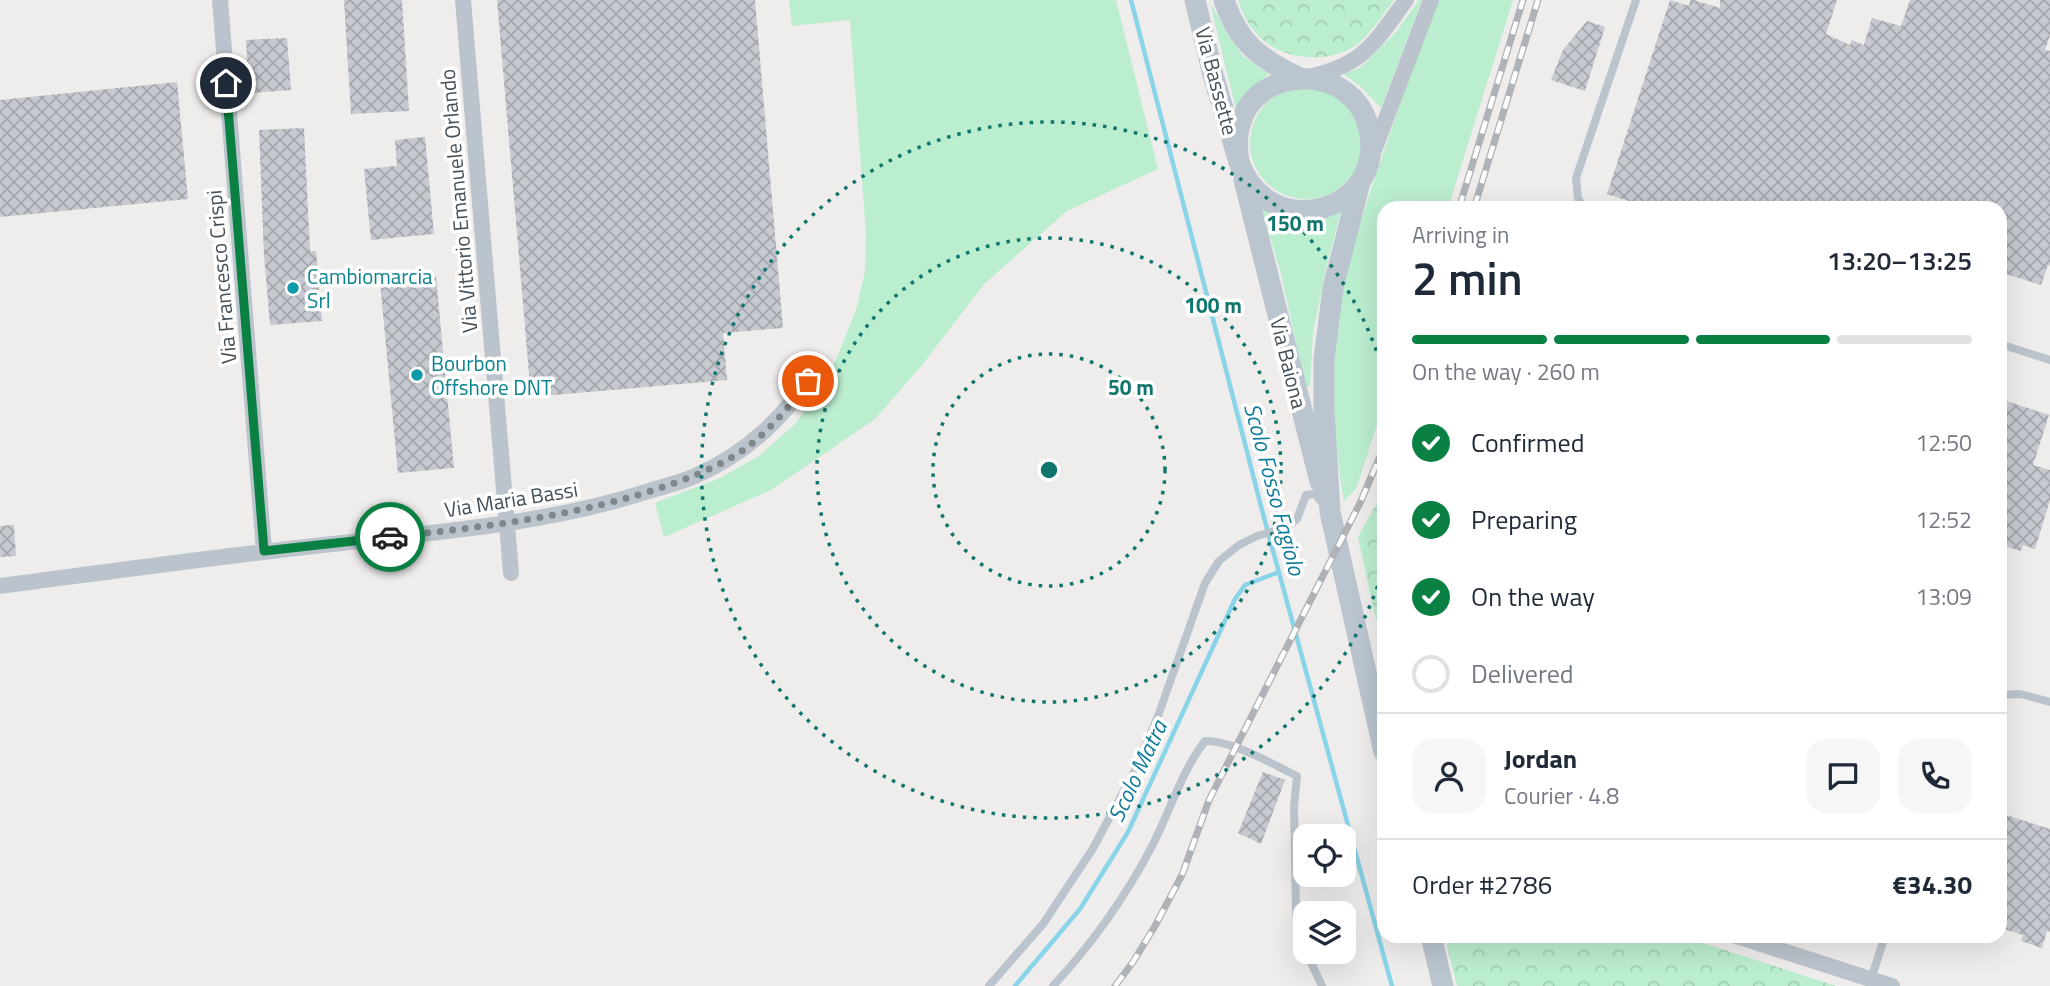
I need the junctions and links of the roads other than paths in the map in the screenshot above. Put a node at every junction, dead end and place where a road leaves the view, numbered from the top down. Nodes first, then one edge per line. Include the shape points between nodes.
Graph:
1 (220, 0) edge
2 (463, 0) edge
3 (1195, 0) edge
4 (1224, 0) edge
5 (1406, 0) edge
6 (1431, 0) edge
7 (1636, 0) edge
8 (1303, 78) junction
9 (1240, 167) junction
10 (1365, 171) junction
11 (1580, 201) edge
12 (2007, 346) edge
13 (2050, 360) edge
14 (816, 370) dead end
15 (1330, 512) junction
16 (505, 524) junction
17 (264, 551) junction
18 (511, 573) dead end
19 (0, 586) edge
20 (2007, 695) edge
21 (2050, 702) edge
22 (1377, 721) edge
23 (1296, 901) edge
24 (1434, 943) edge
25 (1758, 943) edge
26 (1883, 943) edge
27 (1312, 964) edge
28 (1871, 979) junction
29 (989, 986) edge
30 (1052, 986) edge
31 (1322, 986) edge
32 (1443, 986) edge
33 (1892, 986) edge

1 - 17 street, Via Francesco Crispi
2 - 16 street, Via Vittorio Emanuele Orlando
3 - 9 main road, Via Bassette
4 - 8 main road, Via Bassette via 1234,27 1247,44 1269,63
5 - 8 street via 1370,47 1348,64
6 - 10 street, Via Baiona
7 - 11 lane via 1576,178
8 - 9 main road via 1281,82 1249,105 1237,142
8 - 10 main road via 1325,81 1358,104 1371,142
9 - 10 main road via 1265,199 1299,211 1334,204 1349,194
9 - 15 main road, Via Baiona
10 - 15 main road, Via Baiona via 1333,288 1324,359
12 - 13 lane
14 - 16 street, Via Maria Bassi via 785,412 742,451 694,477 620,501
15 - 22 main road, Via Baiona
15 - 29 lane via 1315,494 1306,495 1297,519 1286,528 1256,536 1219,561 1205,583 1133,774 1092,850 1043,924
16 - 17 street, Via Maria Bassi
16 - 18 street, Via Vittorio Emanuele Orlando
17 - 19 street, Via Maria Bassi
20 - 21 lane
23 - 30 lane via 1297,776 1244,751 1205,741 1114,909
24 - 32 main road
25 - 28 street
26 - 28 lane
27 - 31 lane
28 - 33 street

